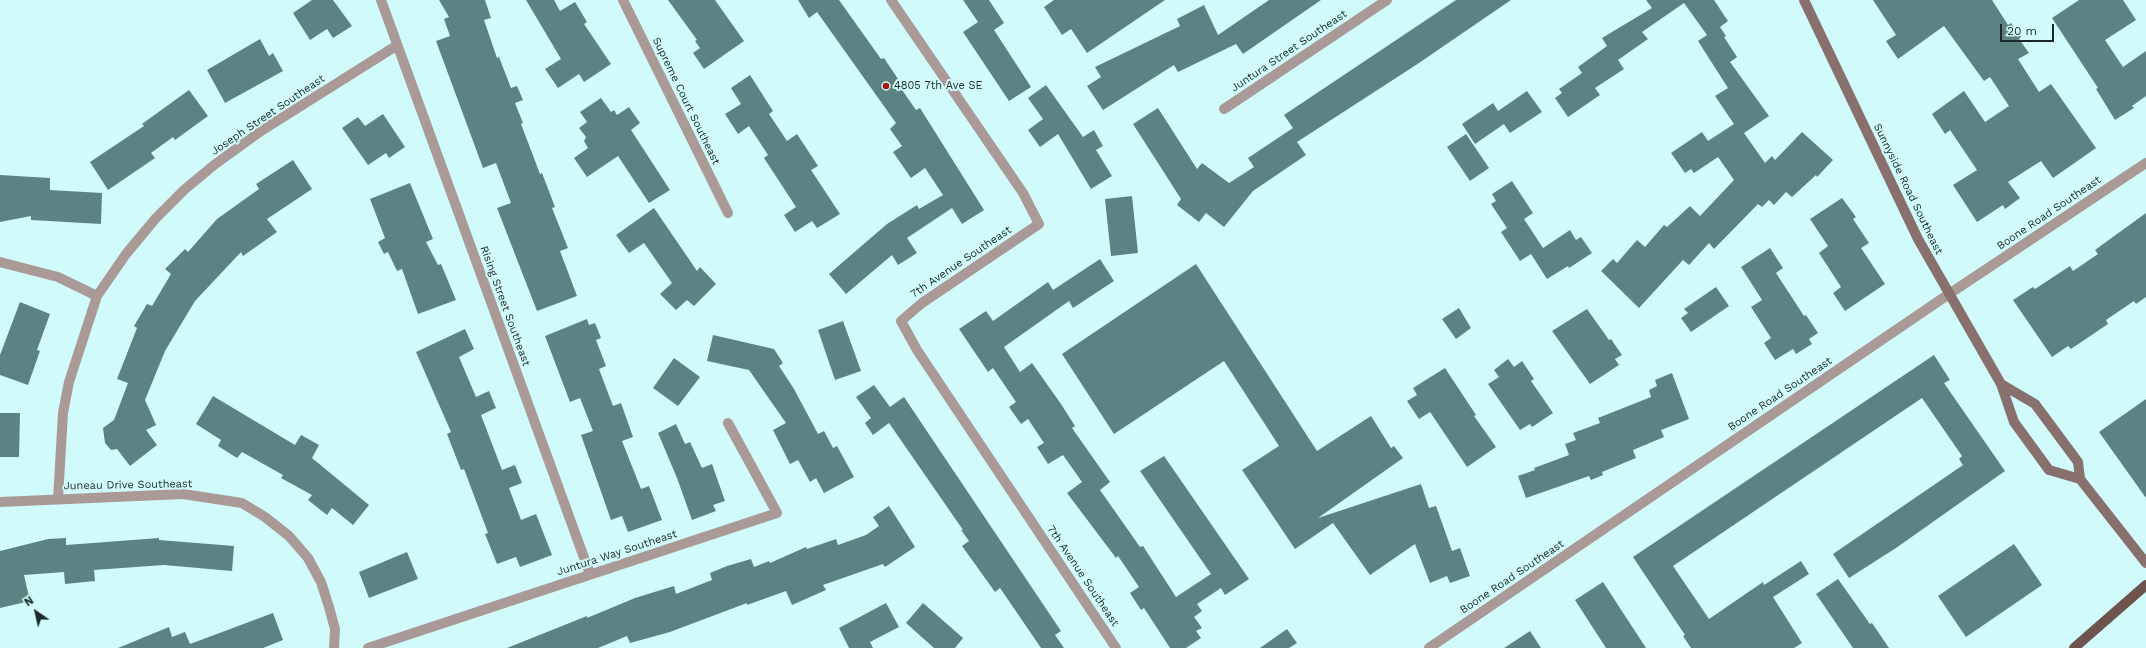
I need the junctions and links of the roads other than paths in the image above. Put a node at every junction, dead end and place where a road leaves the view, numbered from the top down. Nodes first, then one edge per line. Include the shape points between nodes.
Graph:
1 (381, 0) edge
2 (623, 0) edge
3 (891, 0) edge
4 (1387, 0) edge
5 (1804, 0) edge
6 (396, 46) junction
7 (1224, 109) dead end
8 (2146, 163) edge
9 (728, 214) dead end
10 (0, 262) edge
11 (1949, 294) junction
12 (97, 296) junction
13 (2001, 384) junction
14 (728, 423) dead end
15 (2080, 479) junction
16 (58, 499) junction
17 (0, 502) edge
18 (2146, 563) edge
19 (590, 574) junction
20 (2146, 585) edge
21 (334, 648) edge
22 (368, 648) edge
23 (1116, 648) edge
24 (1429, 648) edge
25 (2074, 648) edge

1 - 6 street, Rising Street Southeast
2 - 9 street, Supreme Court Southeast
3 - 23 street, 7th Avenue Southeast via 1023,193 1039,224 922,302 901,321 917,350
4 - 7 street, Juntura Street Southeast
5 - 11 main road, Sunnyside Road Southeast via 1918,239
6 - 12 street, Joseph Street Southeast via 261,132 184,190 126,254
6 - 19 street, Rising Street Southeast
8 - 11 street, Boone Road Southeast
10 - 12 street via 58,277
11 - 13 main road, Sunnyside Road Southeast
11 - 24 street, Boone Road Southeast
12 - 16 street, Joseph Street Southeast via 70,382 64,413
13 - 15 main road, Sunnyside Road Southeast via 2035,404 2078,462
13 - 15 main road, Sunnyside Road Southeast via 2014,422 2049,470
14 - 19 street, Juntura Way Southeast via 777,513
15 - 18 main road, Sunnyside Road Southeast
16 - 17 street, Juneau Drive Southeast
16 - 21 street, Juneau Drive Southeast via 183,494 242,503 289,536 308,558 321,582 336,629
19 - 22 street, Juntura Way Southeast
20 - 25 main road

